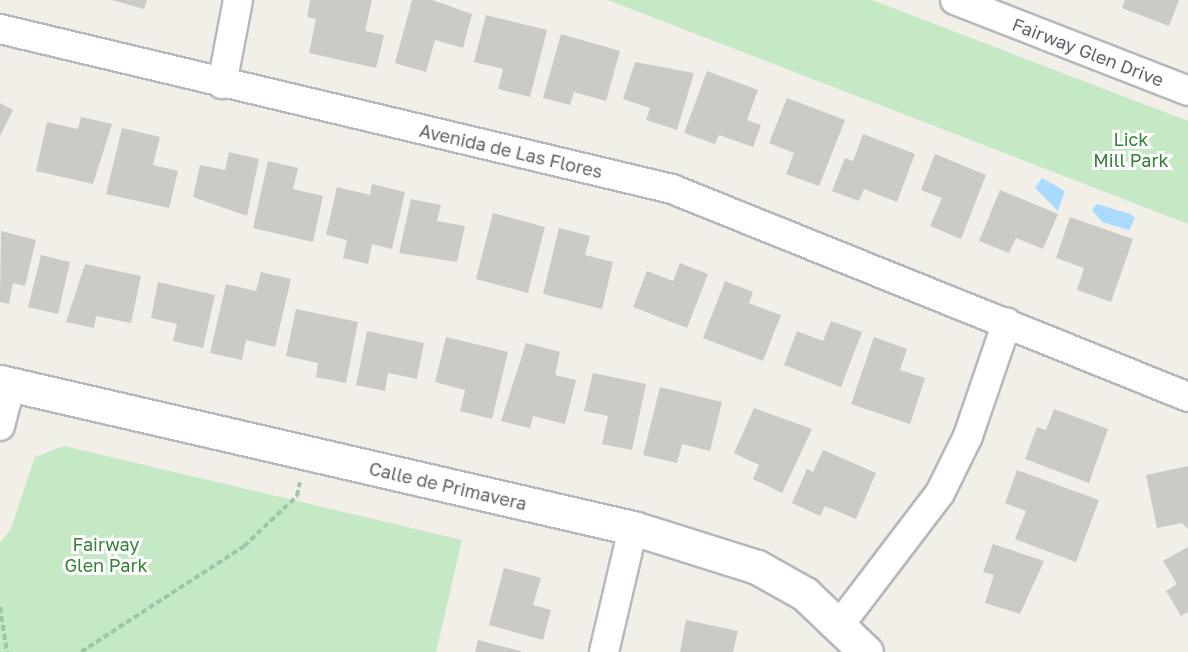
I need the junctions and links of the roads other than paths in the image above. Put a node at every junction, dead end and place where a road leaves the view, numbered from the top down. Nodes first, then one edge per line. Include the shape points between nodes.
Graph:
1 (238, 0) edge
2 (955, 0) edge
3 (0, 29) edge
4 (222, 84) junction
5 (1188, 91) edge
6 (1007, 322) junction
7 (5, 383) edge
8 (1188, 397) edge
9 (0, 426) edge
10 (633, 528) junction
11 (841, 622) junction
12 (604, 652) edge
13 (866, 652) edge

1 - 4 street
2 - 5 street, Fairway Glen Drive
3 - 4 street, Avenida de Las Flores
4 - 6 street, Avenida de Las Flores via 672,189
6 - 8 street, Avenida de Las Flores
6 - 11 street via 968,436 940,493
7 - 9 street
7 - 10 street, Calle de Primavera
10 - 11 street, Calle de Primavera via 757,567 805,594
10 - 12 street
11 - 13 street, Calle de Primavera

